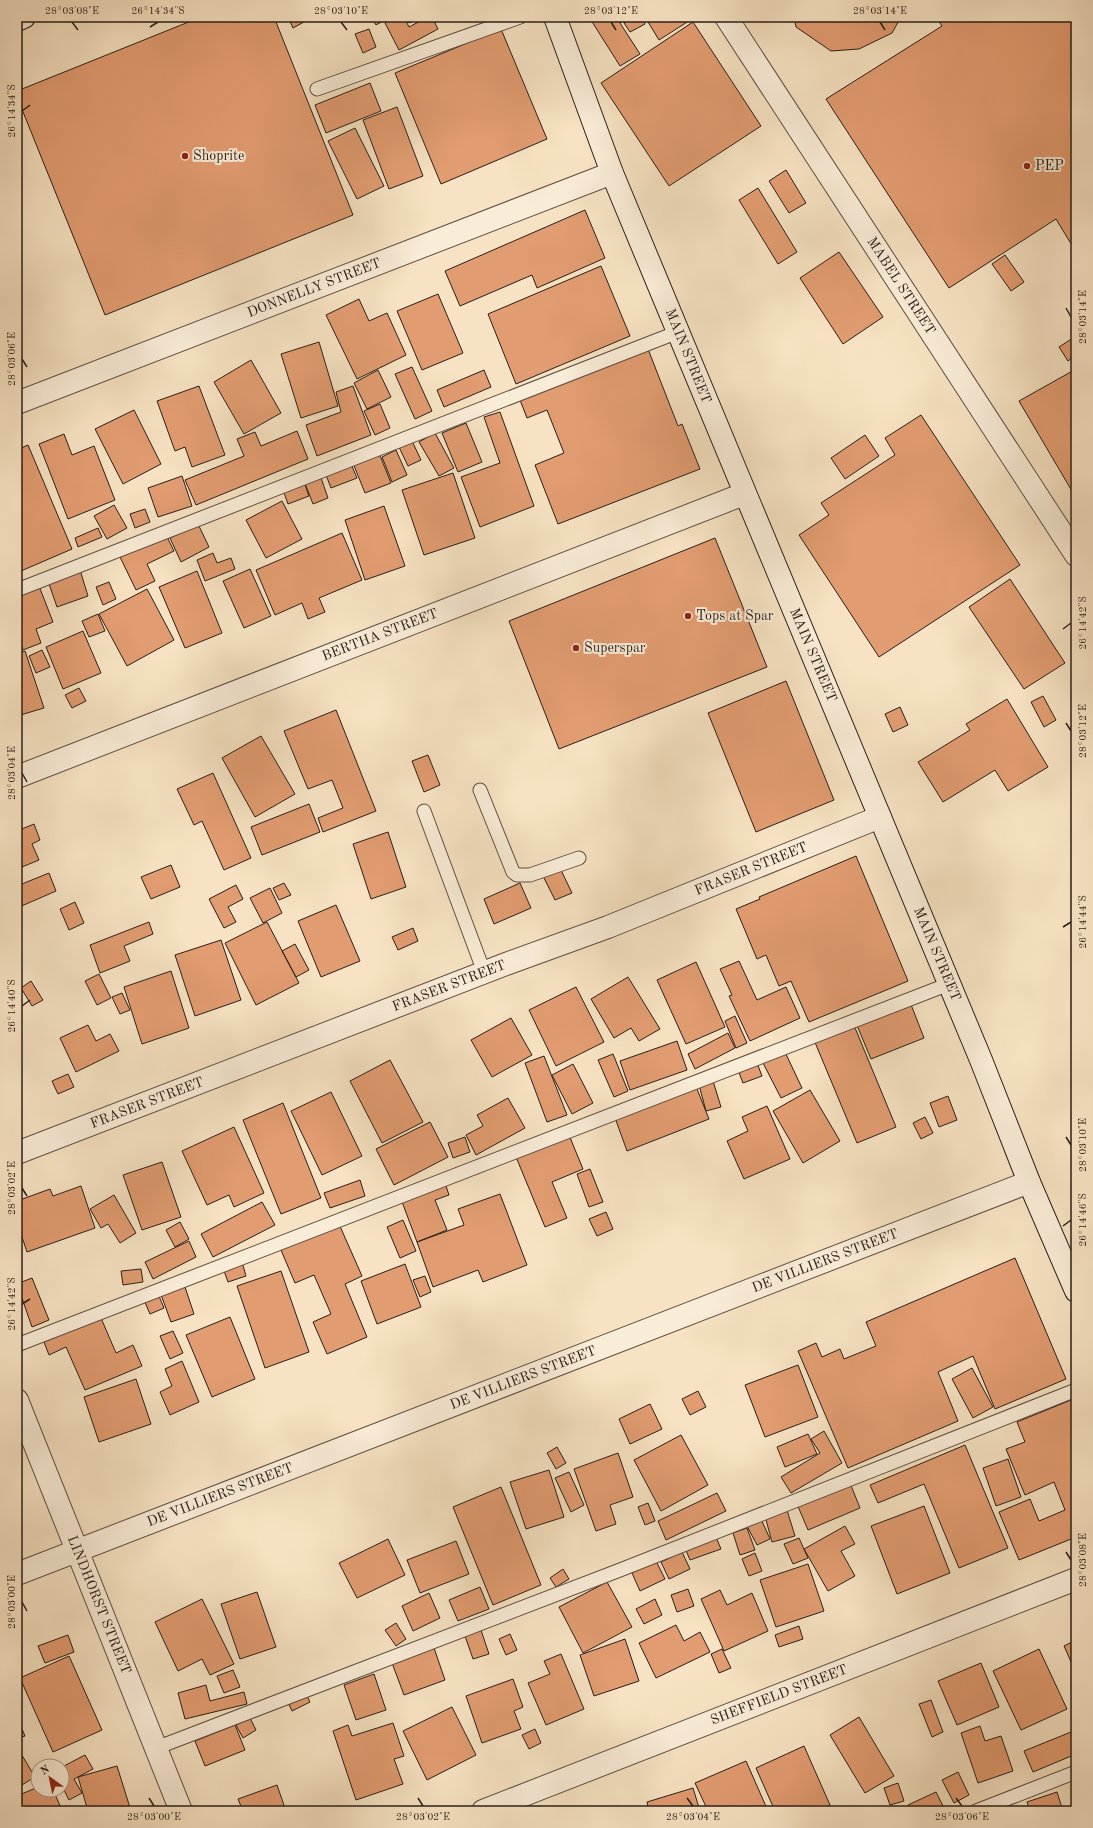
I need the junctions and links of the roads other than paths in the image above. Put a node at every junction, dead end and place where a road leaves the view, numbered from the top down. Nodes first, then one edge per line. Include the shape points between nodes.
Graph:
1 (24, 17) edge
2 (520, 17) edge
3 (555, 17) edge
4 (726, 17) edge
5 (17, 20) edge
6 (316, 89) dead end
7 (612, 172) junction
8 (678, 332) junction
9 (17, 403) edge
10 (744, 494) junction
11 (1076, 555) edge
12 (17, 590) edge
13 (17, 777) edge
14 (480, 790) dead end
15 (424, 811) dead end
16 (880, 817) junction
17 (579, 858) dead end
18 (484, 972) junction
19 (949, 984) junction
20 (17, 1153) edge
21 (1028, 1182) junction
22 (1071, 1266) edge
23 (1076, 1291) edge
24 (17, 1345) edge
25 (1076, 1390) edge
26 (17, 1400) edge
27 (78, 1550) junction
28 (17, 1574) edge
29 (1076, 1579) edge
30 (156, 1748) junction
31 (1076, 1772) edge
32 (181, 1811) edge
33 (483, 1811) edge
34 (976, 1811) edge

1 - 5 street
2 - 6 lane
3 - 7 street, MAIN STREET
4 - 11 street, MABEL STREET
7 - 8 street, MAIN STREET
7 - 9 street, DONNELLY STREET
8 - 10 street, MAIN STREET
8 - 12 lane
10 - 13 street, BERTHA STREET
10 - 16 street, MAIN STREET
14 - 17 lane via 513,872 517,875 530,875
15 - 18 lane
16 - 18 street, FRASER STREET via 608,927
16 - 19 street, MAIN STREET
18 - 20 street, FRASER STREET
19 - 21 street, MAIN STREET
19 - 24 lane
21 - 22 street, MAIN STREET
21 - 27 street, DE VILLIERS STREET
22 - 23 street, MAIN STREET
25 - 30 lane via 612,1573
26 - 27 street, LINDHORST STREET
27 - 28 street, DE VILLIERS STREET
27 - 30 street, LINDHORST STREET
29 - 33 street, SHEFFIELD STREET
30 - 32 street, LINDHORST STREET
31 - 34 lane

